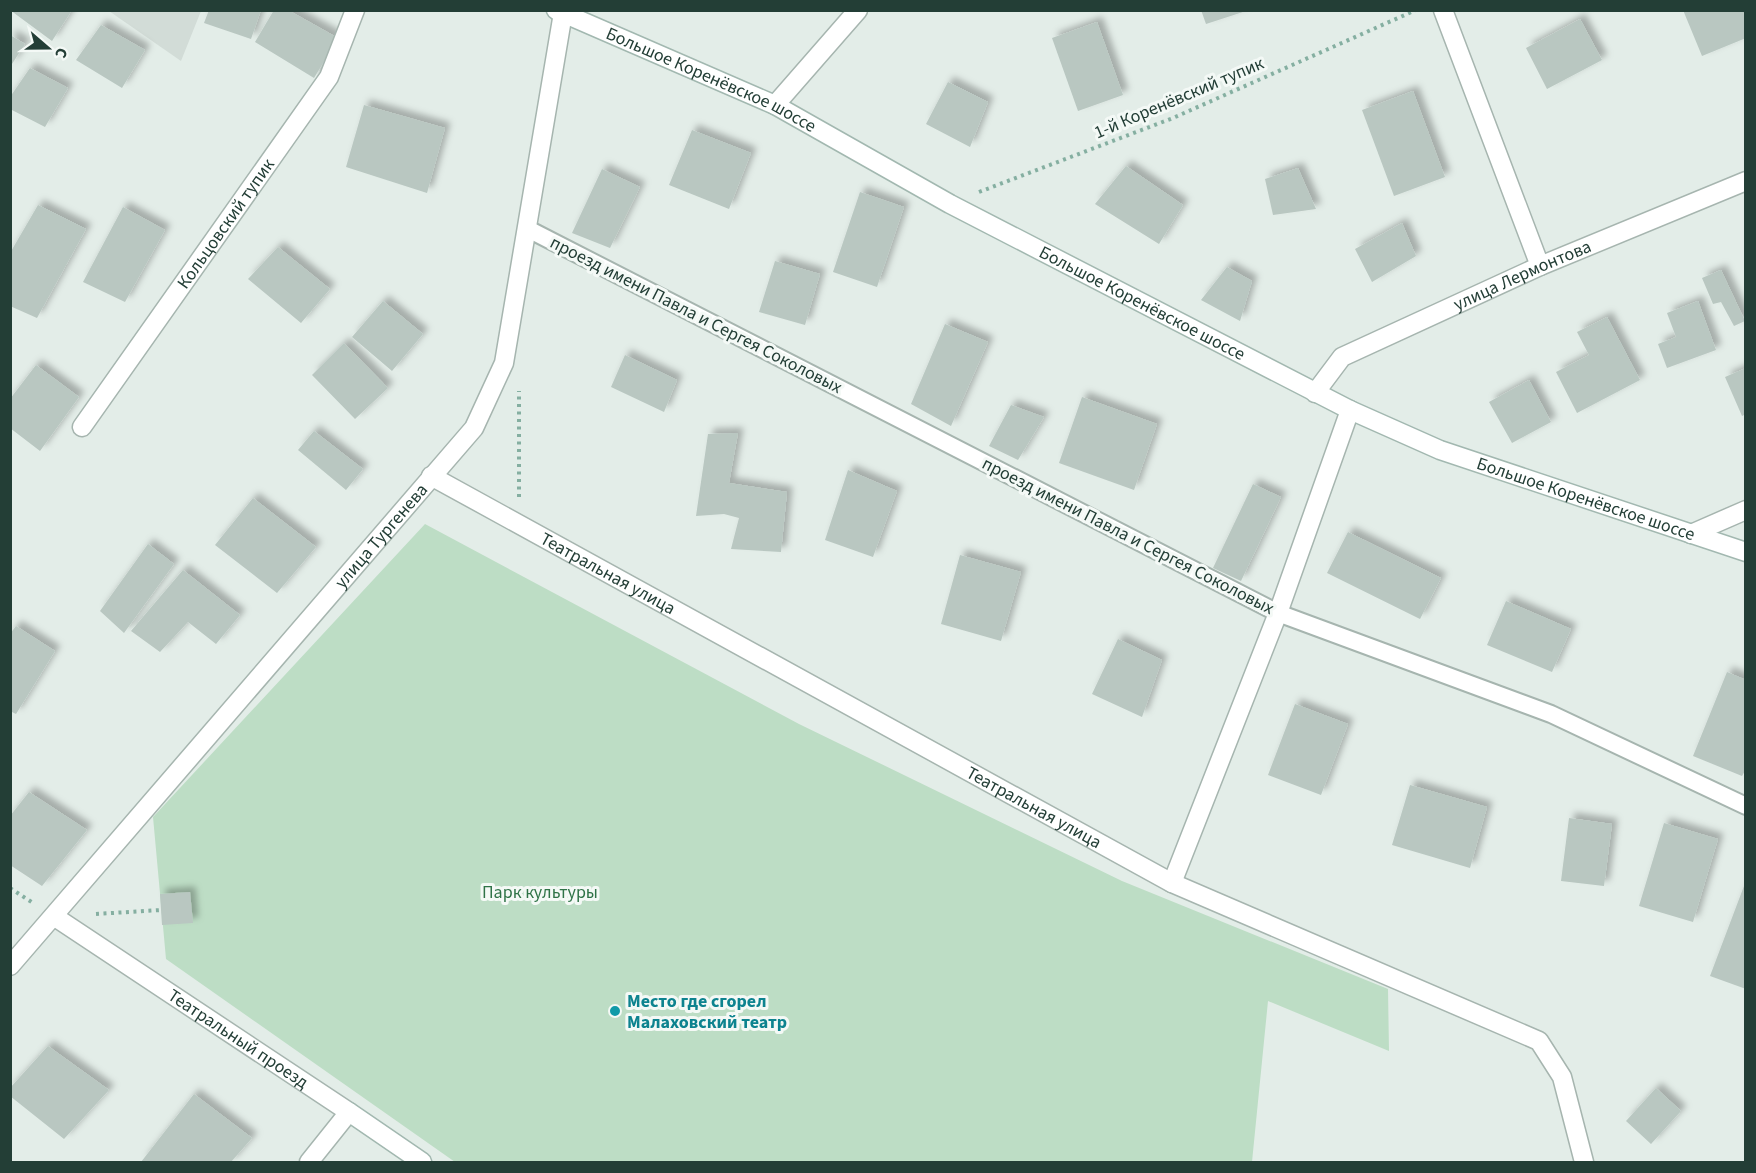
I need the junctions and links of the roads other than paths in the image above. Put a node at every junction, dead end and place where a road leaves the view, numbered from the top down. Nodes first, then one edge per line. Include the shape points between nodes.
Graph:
1 (355, 10) edge
2 (858, 10) edge
3 (1443, 10) edge
4 (560, 12) edge
5 (775, 105) junction
6 (1746, 181) edge
7 (528, 229) junction
8 (1540, 266) junction
9 (1315, 393) junction
10 (1350, 410) junction
11 (82, 427) dead end
12 (431, 476) junction
13 (1746, 510) edge
14 (1691, 534) junction
15 (1746, 552) edge
16 (1278, 613) junction
17 (1746, 806) edge
18 (1172, 883) junction
19 (55, 917) junction
20 (10, 966) edge
21 (349, 1112) junction
22 (309, 1162) edge
23 (422, 1162) edge
24 (1584, 1162) edge

1 - 11 street, Кольцовский тупик via 329,77
2 - 5 street
3 - 8 street
4 - 5 street, Большое Коренёвское шоссе
4 - 7 street, улица Тургенева
5 - 9 street, Большое Коренёвское шоссе via 950,204
6 - 8 street, улица Лермонтова
7 - 12 street, улица Тургенева via 504,363 474,428
7 - 16 lane, проезд имени Павла и Сергея Соколовых
8 - 9 street, улица Лермонтова via 1342,357
9 - 10 street, Большое Коренёвское шоссе
10 - 14 street, Большое Коренёвское шоссе via 1440,450
10 - 16 street
12 - 18 street, Театральная улица
12 - 19 street, улица Тургенева
13 - 14 street
14 - 15 street, Большое Коренёвское шоссе
16 - 17 lane, проезд имени Павла и Сергея Соколовых via 1551,714
16 - 18 street
18 - 24 street, Театральная улица via 1539,1041 1562,1077
19 - 20 street, улица Тургенева
19 - 21 street, Театральный проезд
21 - 22 street
21 - 23 street, Театральный проезд

